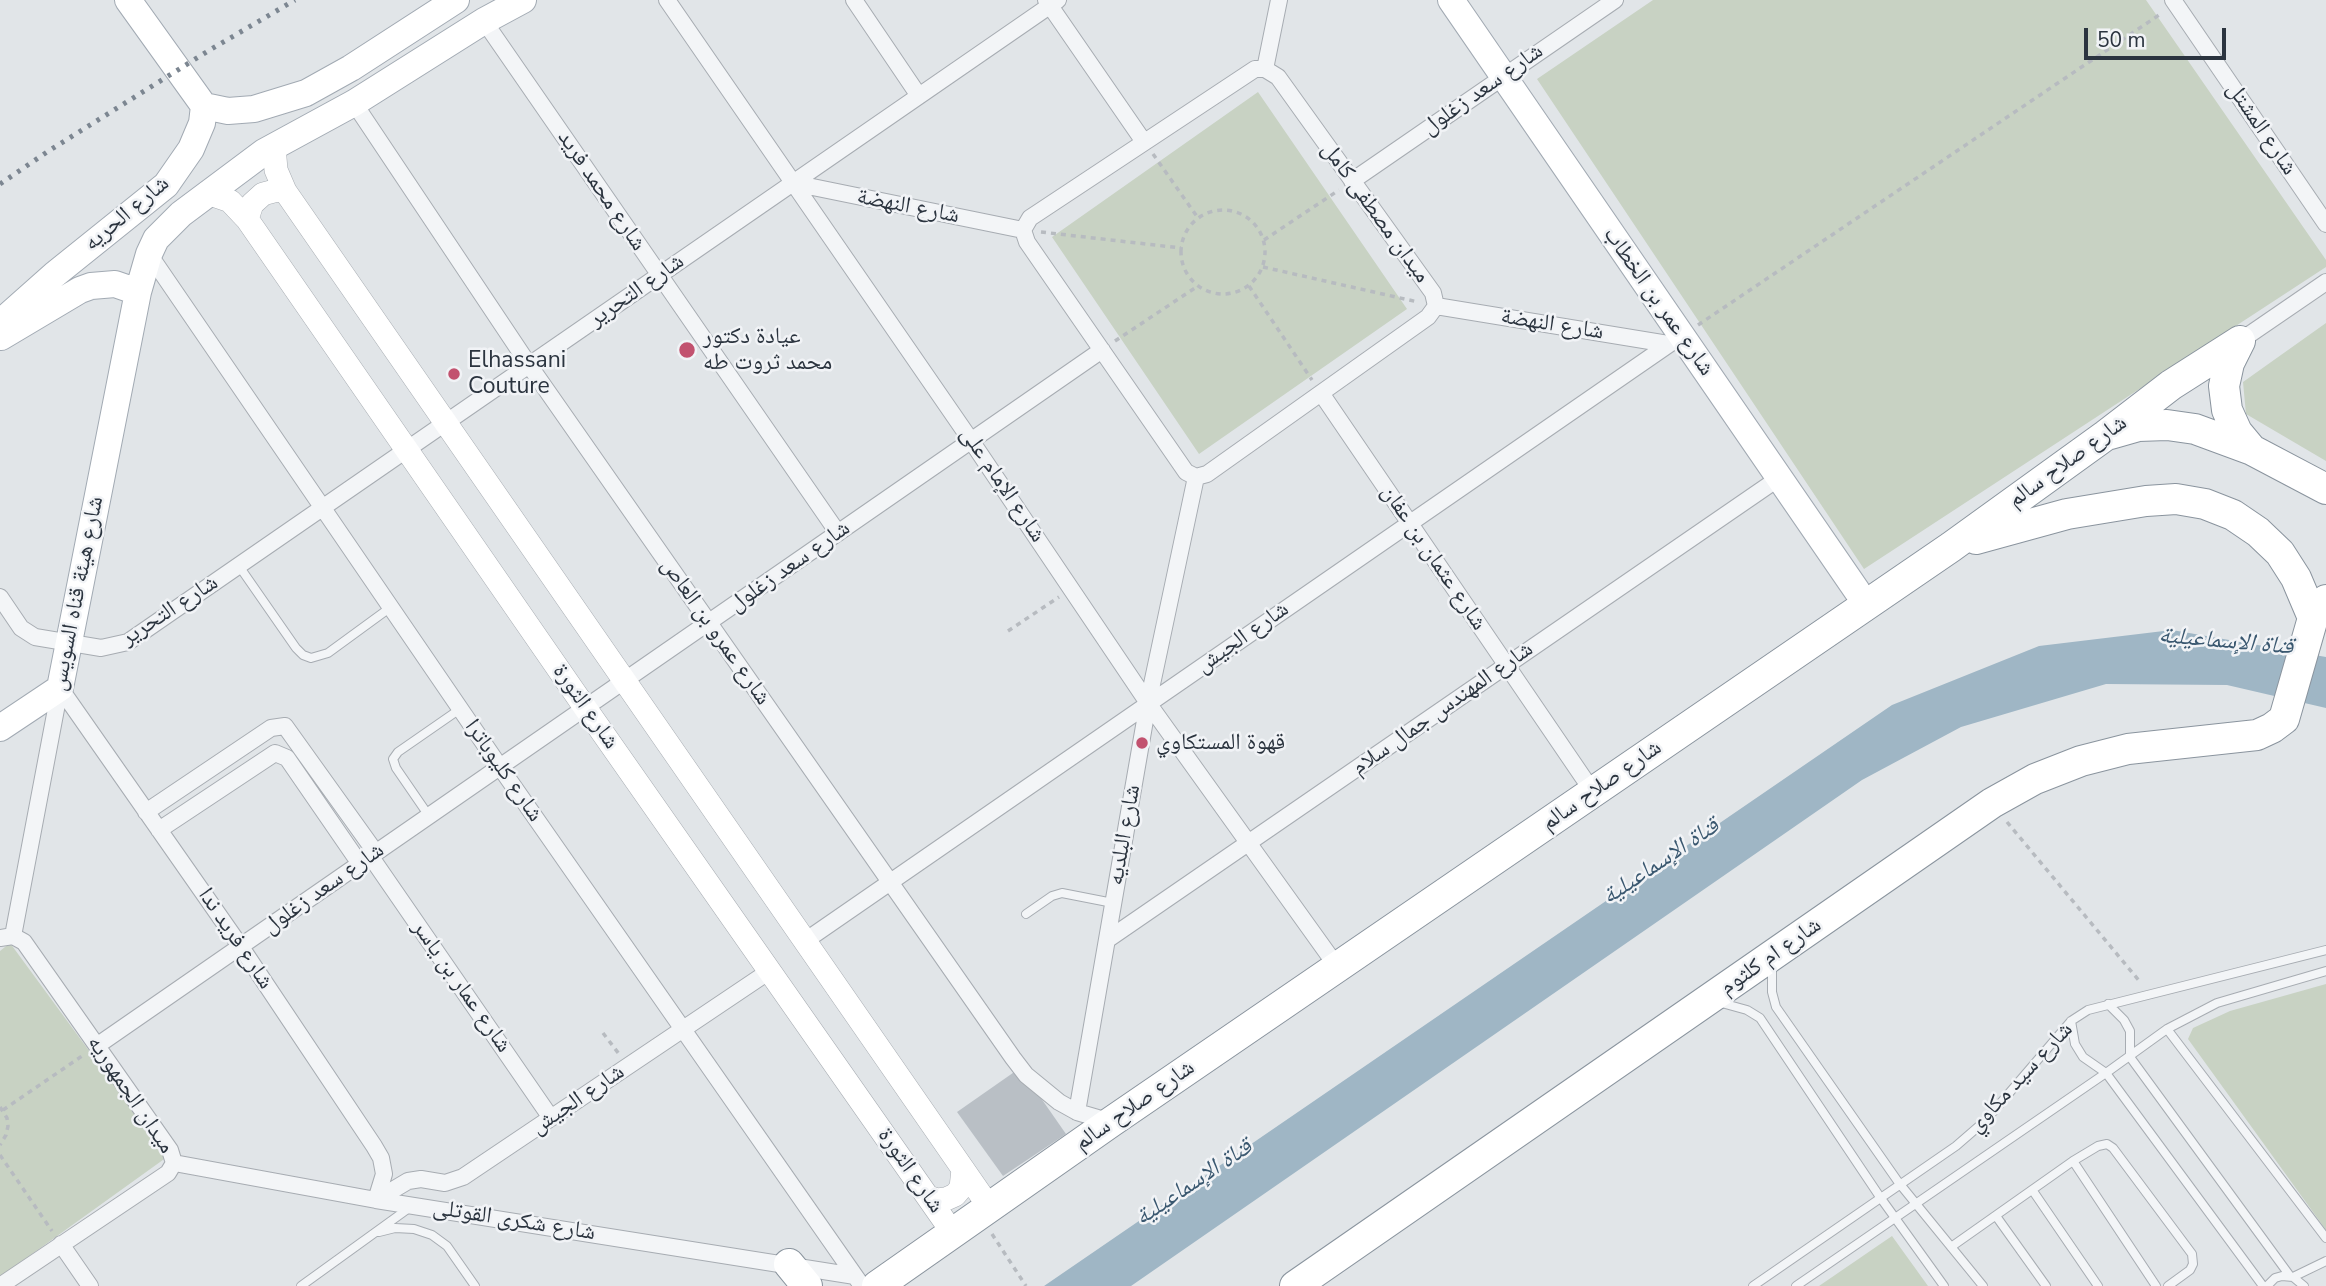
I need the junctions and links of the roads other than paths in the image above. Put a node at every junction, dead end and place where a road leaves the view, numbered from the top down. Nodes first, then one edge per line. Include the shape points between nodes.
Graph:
1 (128, 0) edge
2 (456, 0) edge
3 (523, 0) edge
4 (667, 0) edge
5 (854, 0) edge
6 (1279, 0) edge
7 (1451, 0) edge
8 (1615, 0) edge
9 (1051, 2) edge
10 (2174, 2) edge
11 (484, 20) junction
12 (412, 28) junction
13 (429, 55) junction
14 (1265, 69) junction
15 (1503, 77) junction
16 (306, 93) junction
17 (919, 96) junction
18 (354, 103) junction
19 (204, 106) junction
20 (321, 119) junction
21 (1144, 142) junction
22 (274, 146) junction
23 (1352, 181) junction
24 (793, 183) junction
25 (285, 191) junction
26 (207, 193) junction
27 (247, 219) junction
28 (2326, 224) edge
29 (1023, 230) junction
30 (149, 254) junction
31 (659, 275) junction
32 (2326, 282) edge
33 (138, 292) junction
34 (1436, 306) junction
35 (0, 323) edge
36 (0, 337) edge
37 (1675, 340) junction
38 (2240, 341) junction
39 (1102, 351) junction
40 (529, 365) junction
41 (1321, 393) junction
42 (446, 423) junction
43 (2106, 435) junction
44 (972, 442) junction
45 (408, 449) junction
46 (2252, 450) junction
47 (1196, 477) junction
48 (1779, 478) junction
49 (2326, 489) edge
50 (323, 508) junction
51 (1410, 523) junction
52 (838, 533) junction
53 (1951, 547) junction
54 (239, 566) junction
55 (0, 597) edge
56 (1866, 604) junction
57 (391, 607) junction
58 (2317, 614) edge
59 (709, 623) junction
60 (69, 643) junction
61 (1506, 665) junction
62 (625, 681) junction
63 (60, 688) junction
64 (1148, 704) junction
65 (460, 709) junction
66 (586, 709) junction
67 (0, 728) edge
68 (500, 768) junction
69 (1593, 792) junction
70 (146, 812) junction
71 (429, 816) junction
72 (159, 830) junction
73 (1247, 844) junction
74 (369, 858) junction
75 (890, 882) junction
76 (1113, 903) junction
77 (1026, 914) dead end
78 (6, 937) edge
79 (1107, 940) junction
80 (805, 941) junction
81 (241, 947) junction
82 (2326, 950) edge
83 (1779, 951) junction
84 (1338, 968) junction
85 (771, 970) junction
86 (2326, 971) edge
87 (2108, 1004) junction
88 (1702, 1005) junction
89 (2071, 1021) junction
90 (683, 1029) junction
91 (2167, 1029) junction
92 (98, 1045) junction
93 (2130, 1057) junction
94 (2106, 1073) junction
95 (1077, 1112) junction
96 (551, 1118) junction
97 (1111, 1122) junction
98 (2073, 1161) junction
99 (174, 1163) junction
100 (963, 1169) junction
101 (1899, 1183) junction
102 (2033, 1191) junction
103 (928, 1197) junction
104 (1880, 1197) junction
105 (376, 1200) junction
106 (413, 1205) junction
107 (1916, 1205) junction
108 (985, 1211) junction
109 (1996, 1216) junction
110 (1897, 1217) junction
111 (377, 1232) junction
112 (953, 1233) junction
113 (2326, 1238) edge
114 (61, 1244) junction
115 (1951, 1247) junction
116 (2326, 1261) edge
117 (798, 1275) edge
118 (2291, 1277) junction
119 (864, 1283) edge
120 (0, 1286) edge
121 (90, 1286) edge
122 (301, 1286) edge
123 (475, 1286) edge
124 (1295, 1286) edge
125 (1753, 1286) edge
126 (1796, 1286) edge
127 (1944, 1286) edge
128 (1983, 1286) edge
129 (2046, 1286) edge
130 (2098, 1286) edge
131 (2156, 1286) edge
132 (2168, 1286) edge
133 (2265, 1286) edge
134 (2304, 1286) edge

1 - 19 main road
2 - 12 main road
3 - 11 main road, شارع الحريه
4 - 24 street, شارع الإمام على
5 - 17 street
6 - 14 street
7 - 15 main road, شارع عمر بن الخطاب
8 - 15 street, شارع سعد زغلول
9 - 17 street, شارع التحرير
9 - 21 street
10 - 28 street, شارع المشتل
11 - 13 main road, شارع الحريه
11 - 31 street, شارع محمد فريد
12 - 13 main road
12 - 16 main road
13 - 18 main road, شارع الحريه
14 - 21 street via 1255,69
14 - 23 street, ميدان مصطفى كامل via 1278,77
15 - 23 street, شارع سعد زغلول
15 - 37 main road, شارع عمر بن الخطاب
16 - 19 main road via 254,109 228,111
16 - 20 main road
17 - 24 street, شارع التحرير
18 - 20 main road, شارع الحريه
18 - 40 street, شارع عمرو بن العاص
19 - 35 main road, شارع الحريه via 191,149 166,185
20 - 22 main road, شارع الحريه
21 - 29 street via 1030,218
22 - 25 street, شارع الثورة via 276,170
22 - 26 main road, شارع الحريه
23 - 34 street, ميدان مصطفى كامل via 1433,293
24 - 29 street, شارع النهضة
24 - 31 street, شارع التحرير
24 - 44 street, شارع الإمام على
25 - 27 street via 263,194 252,204
25 - 42 street, شارع الثورة
26 - 27 street, شارع الثورة via 230,201
26 - 30 main road, شارع الحريه via 166,227
27 - 45 street, شارع الثورة
29 - 39 street
30 - 33 main road, شارع هيئة قناه السويس
30 - 50 street, شارع كليوباترا
31 - 40 street, شارع التحرير
31 - 52 street, شارع محمد فريد
32 - 38 street, شارع صلاح سالم
33 - 36 main road via 115,284 91,286
33 - 60 main road, شارع هيئة قناه السويس
34 - 37 street, شارع النهضة
34 - 41 street, ميدان مصطفى كامل via 1428,317
37 - 48 main road, شارع عمر بن الخطاب
37 - 51 street, شارع الجيش
38 - 43 highway, شارع صلاح سالم via 2171,385
38 - 46 highway via 2224,386 2227,410
39 - 44 street, شارع سعد زغلول
39 - 47 street via 1186,472
40 - 42 street, شارع التحرير
40 - 59 street, شارع عمرو بن العاص
41 - 47 street, ميدان مصطفى كامل via 1207,474
41 - 51 street, شارع عثمان بن عفان
42 - 45 street, شارع التحرير
42 - 62 street, شارع الثورة
43 - 46 highway via 2138,426 2167,425 2195,429
43 - 53 highway, شارع صلاح سالم
44 - 52 street, شارع سعد زغلول
44 - 64 street, شارع الإمام على
45 - 50 street, شارع التحرير
45 - 66 street, شارع الثورة
46 - 49 highway
47 - 64 street, شارع البلديه
48 - 56 main road, شارع عمر بن الخطاب
48 - 61 street, شارع المهندس جمال سلام
50 - 54 street, شارع التحرير
50 - 57 street, شارع كليوباترا
51 - 61 street, شارع عثمان بن عفان
51 - 64 street, شارع الجيش
52 - 59 street, شارع سعد زغلول
53 - 56 highway, شارع صلاح سالم
53 - 58 highway via 2106,507 2176,499 2205,504 2250,526 2280,553
54 - 57 lane via 296,648 311,658 328,653
54 - 60 street, شارع التحرير via 128,642 102,648
55 - 60 street via 27,633
56 - 69 highway, شارع صلاح سالم
57 - 65 street, شارع كليوباترا
58 - 83 highway, شارع ام كلثوم via 2284,719 2272,728 2257,735 2128,749 2035,779 1992,803
59 - 62 street, شارع سعد زغلول
59 - 75 street, شارع عمرو بن العاص
60 - 63 main road, شارع هيئة قناه السويس
61 - 69 street, شارع عثمان بن عفان
61 - 73 street, شارع المهندس جمال سلام
62 - 66 street, شارع سعد زغلول
62 - 80 street, شارع الثورة
63 - 67 main road
63 - 70 street, شارع فريد ندا
63 - 78 street, شارع هيئة قناه السويس
64 - 73 street, شارع الإمام على
64 - 75 street, شارع الجيش
64 - 76 street, شارع البلديه
65 - 68 street, شارع كليوباترا
65 - 71 lane via 393,759
66 - 68 street, شارع سعد زغلول
66 - 85 street, شارع الثورة
68 - 71 street, شارع سعد زغلول
68 - 90 street, شارع كليوباترا
69 - 84 highway, شارع صلاح سالم
70 - 72 street, شارع فريد ندا
70 - 74 street, شارع عمار بن ياسر via 271,728 285,726
71 - 74 street, شارع سعد زغلول
72 - 74 street, شارع عمار بن ياسر via 275,752 287,758
72 - 81 street, شارع فريد ندا
73 - 79 street, شارع المهندس جمال سلام
73 - 84 street, شارع الإمام على
74 - 81 street, شارع سعد زغلول
74 - 96 street, شارع عمار بن ياسر
75 - 80 street, شارع الجيش
75 - 95 street, شارع عمرو بن العاص via 1026,1075
76 - 77 lane via 1062,893
76 - 79 street, شارع البلديه
78 - 92 street, ميدان الجمهوريه via 24,942
79 - 95 street, شارع البلديه
80 - 100 street, شارع الثورة
81 - 92 street, شارع سعد زغلول
81 - 105 street, شارع فريد ندا via 381,1158 384,1174
82 - 87 lane, شارع سيد مكاوي
83 - 88 highway, شارع ام كلثوم
83 - 101 lane via 1771,977 1776,1007
84 - 97 highway, شارع صلاح سالم
85 - 90 street, شارع الجيش
85 - 103 street, شارع الثورة
86 - 91 lane, شارع سيد مكاوي via 2217,1003
87 - 89 lane, شارع سيد مكاوي
87 - 93 lane via 2130,1031
88 - 104 lane via 1731,1004 1760,1018
88 - 124 highway, شارع ام كلثوم
89 - 94 lane via 2083,1057
89 - 101 lane, شارع سيد مكاوي via 1986,1120
90 - 96 street, شارع الجيش
90 - 119 street, شارع كليوباترا
91 - 93 lane, شارع سيد مكاوي
91 - 113 lane
92 - 99 street, ميدان الجمهوريه via 170,1150
93 - 94 lane, شارع سيد مكاوي
93 - 118 lane
94 - 107 lane, شارع سيد مكاوي
94 - 133 lane
95 - 97 street, شارع عمرو بن العاص
96 - 105 street, شارع الجيش via 463,1177 446,1183 408,1181
97 - 108 highway, شارع صلاح سالم
98 - 102 lane
98 - 131 lane
98 - 132 lane via 2102,1144 2113,1148 2192,1254 2190,1269
99 - 105 street, شارع شكرى القوتلى
99 - 114 street, ميدان الجمهوريه via 168,1173
100 - 103 street via 961,1188 955,1195 937,1200
100 - 108 street, شارع الثورة
101 - 104 lane, شارع سيد مكاوي
101 - 107 lane
102 - 109 lane
102 - 130 lane
103 - 112 street, شارع الثورة
104 - 110 lane
104 - 125 lane, شارع سيد مكاوي
105 - 106 street, شارع شكرى القوتلى
106 - 111 lane
106 - 117 street, شارع شكرى القوتلى
107 - 110 lane, شارع سيد مكاوي
107 - 115 lane
108 - 112 highway, شارع صلاح سالم
109 - 115 lane
109 - 129 lane
110 - 126 lane, شارع سيد مكاوي
110 - 127 lane
111 - 122 lane
111 - 123 lane via 414,1229 432,1235 447,1246
112 - 119 highway, شارع صلاح سالم
114 - 120 street, ميدان الجمهوريه
114 - 121 street
115 - 128 lane
116 - 118 lane
117 - 119 street, شارع شكرى القوتلى
118 - 133 lane via 2275,1278
118 - 134 lane

